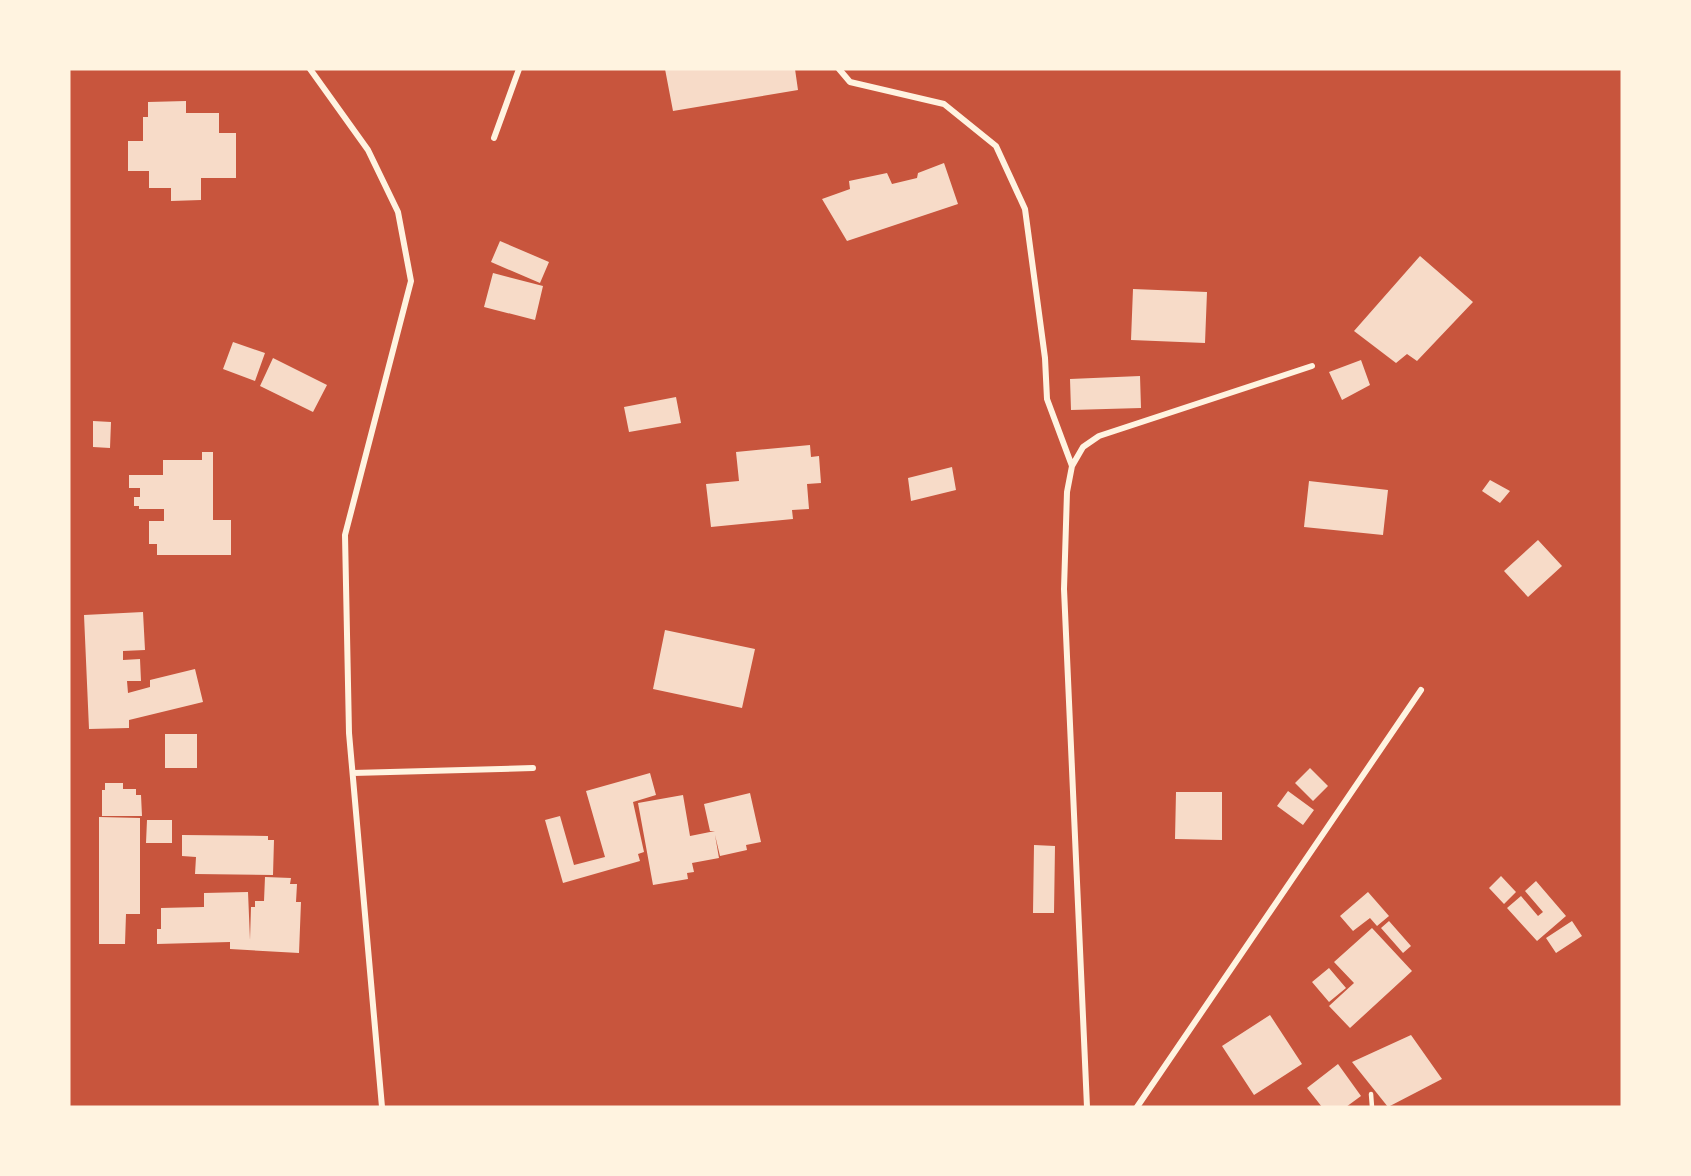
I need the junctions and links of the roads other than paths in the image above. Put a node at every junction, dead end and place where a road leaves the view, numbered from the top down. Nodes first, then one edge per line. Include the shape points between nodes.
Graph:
1 (310, 69) edge
2 (519, 69) edge
3 (839, 69) edge
4 (494, 138) dead end
5 (1312, 366) dead end
6 (1072, 466) junction
7 (1421, 690) dead end
8 (533, 768) dead end
9 (353, 773) junction
10 (1371, 1094) dead end
11 (382, 1107) edge
12 (1087, 1107) edge
13 (1137, 1107) edge
14 (1372, 1107) edge

1 - 9 street via 373,160 398,212 411,281 345,535
2 - 4 street
3 - 6 street via 850,82 944,104 996,146 1025,209 1047,399
5 - 6 street via 1099,436 1083,447
6 - 12 street via 1067,492 1064,589
7 - 13 street
8 - 9 street
9 - 11 street
10 - 14 lane

